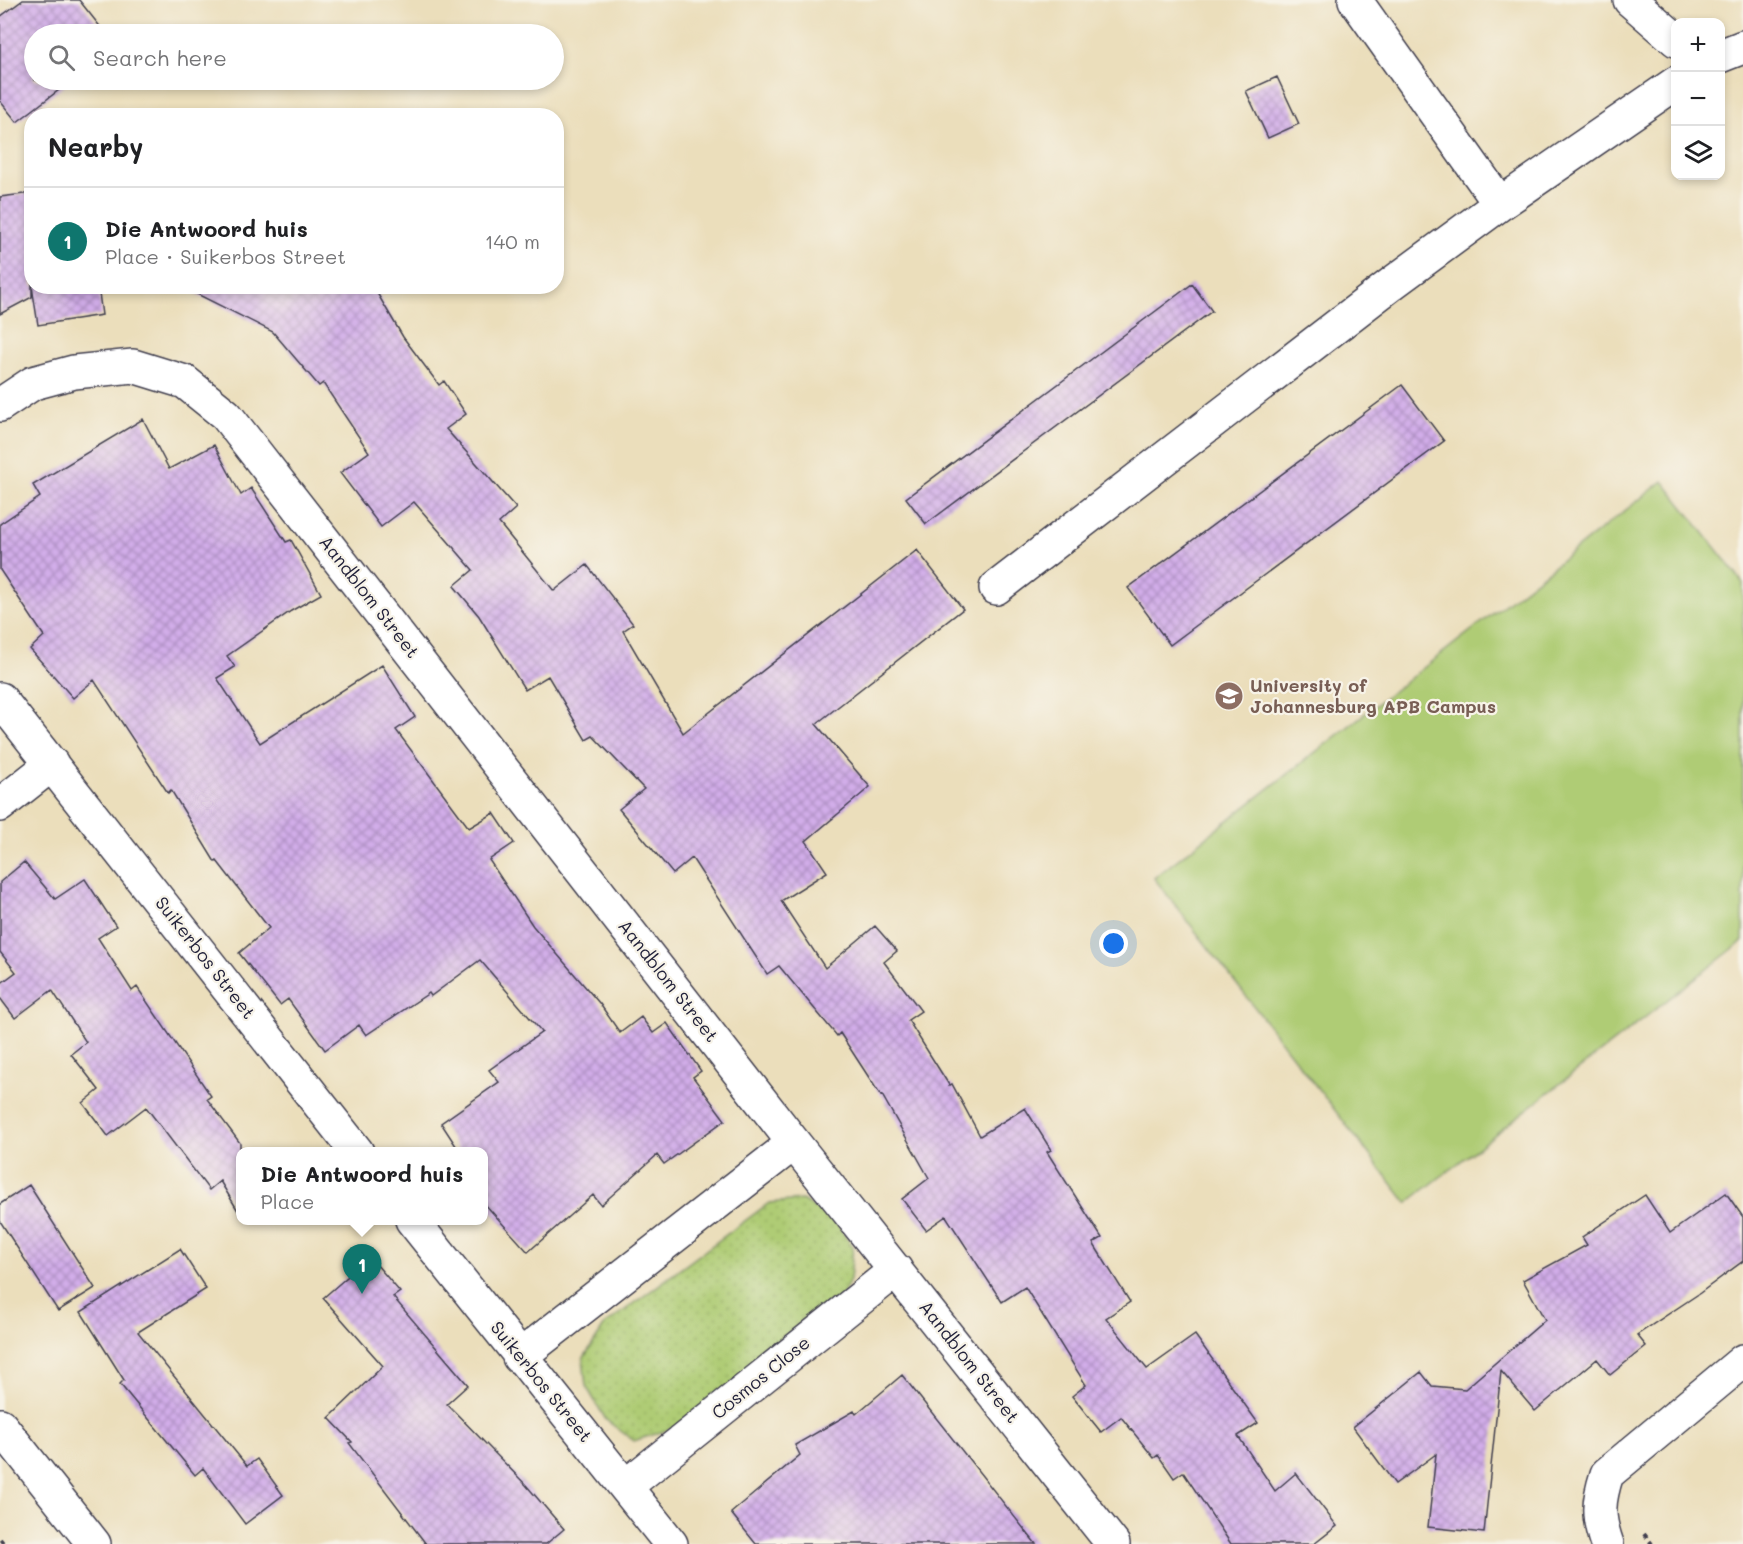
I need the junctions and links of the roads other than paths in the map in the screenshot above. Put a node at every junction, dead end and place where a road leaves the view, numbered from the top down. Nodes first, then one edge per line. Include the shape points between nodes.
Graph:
1 (1355, 0) edge
2 (1630, 0) edge
3 (1671, 36) edge
4 (1743, 46) edge
5 (1725, 54) edge
6 (1725, 70) edge
7 (1743, 74) edge
8 (1671, 86) edge
9 (1500, 204) junction
10 (0, 405) edge
11 (996, 588) dead end
12 (0, 699) edge
13 (52, 764) junction
14 (0, 805) edge
15 (794, 1143) junction
16 (353, 1147) edge
17 (415, 1225) edge
18 (896, 1270) junction
19 (519, 1357) junction
20 (1743, 1361) edge
21 (0, 1425) edge
22 (626, 1486) junction
23 (94, 1544) edge
24 (671, 1544) edge
25 (1113, 1544) edge
26 (1607, 1544) edge

1 - 9 street
2 - 3 street
4 - 5 street
6 - 7 street
8 - 9 street
9 - 11 street
10 - 15 street, Aandblom Street via 33,383 74,372 133,366 185,382 226,415
12 - 13 street, Suikerbos Street
13 - 14 street
13 - 16 street, Suikerbos Street
15 - 18 street, Aandblom Street
15 - 19 street
17 - 19 street, Suikerbos Street
18 - 22 street, Cosmos Close
18 - 25 street, Aandblom Street
19 - 22 street, Suikerbos Street
20 - 26 street via 1607,1474 1599,1498 1600,1523
21 - 23 street
22 - 24 street, Suikerbos Street

